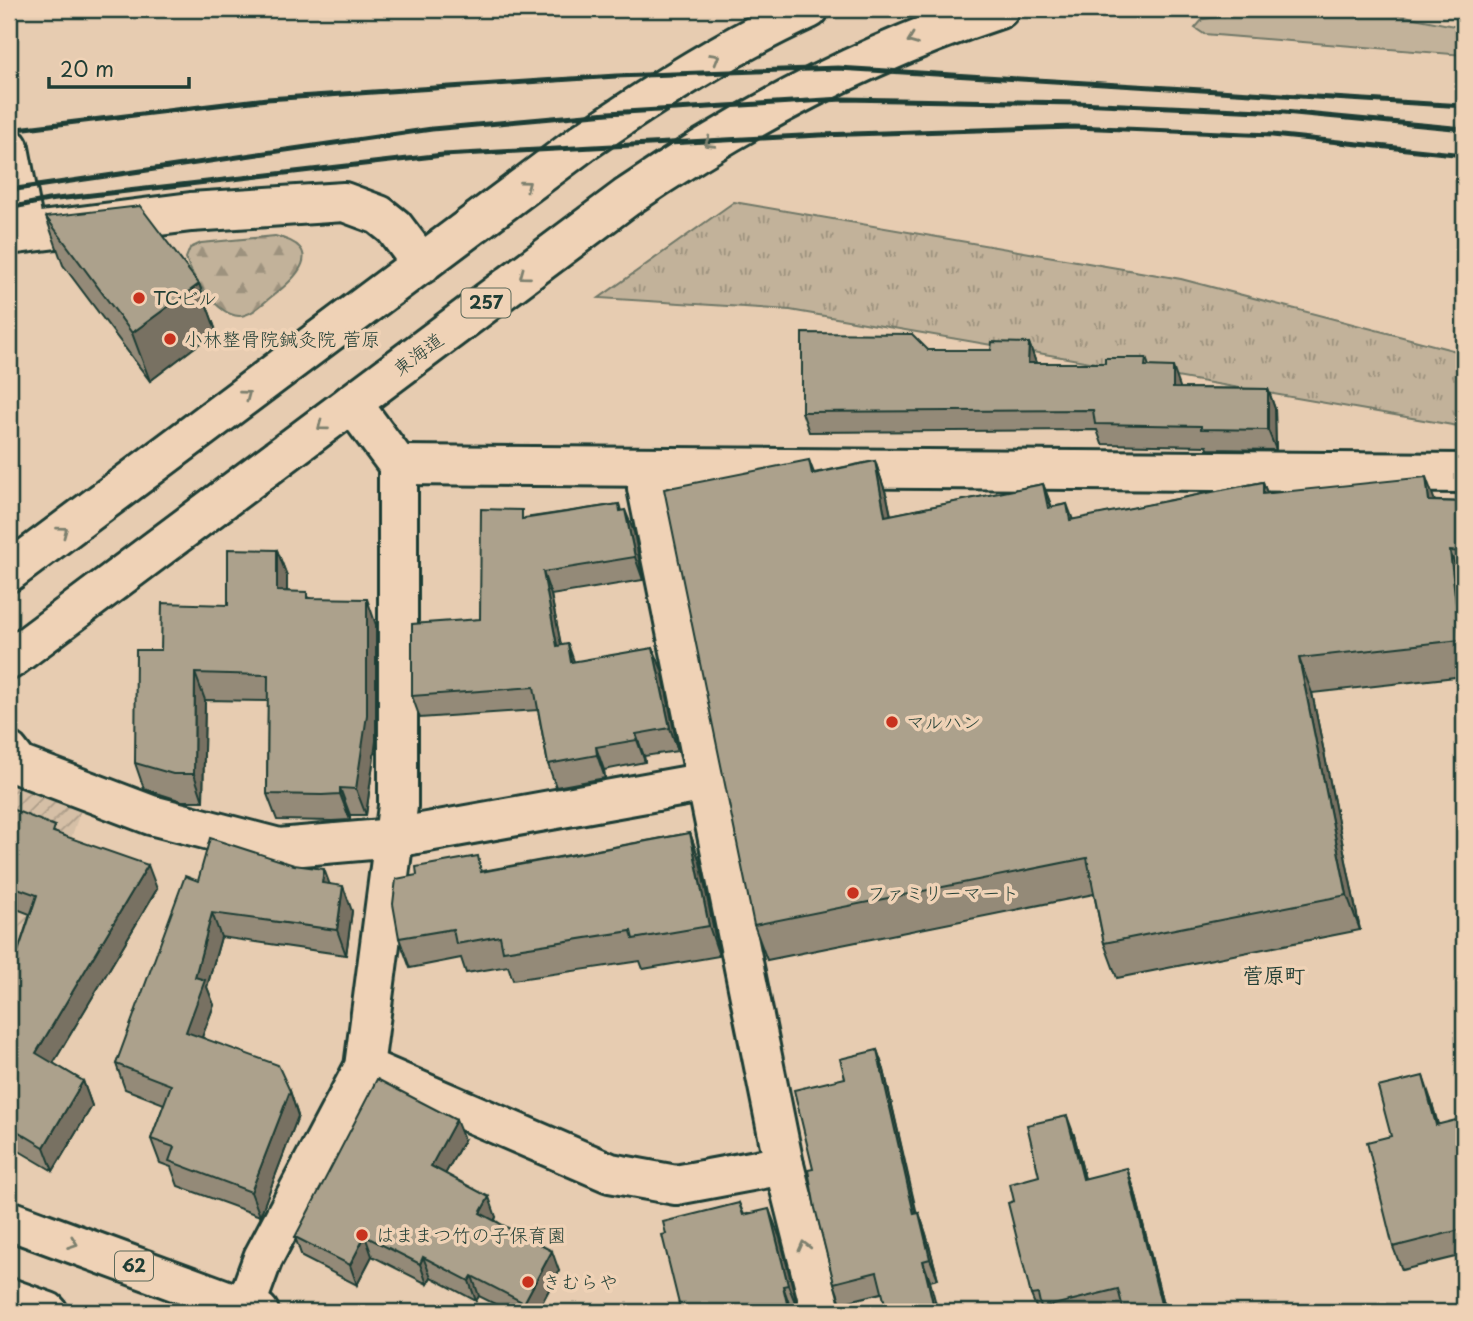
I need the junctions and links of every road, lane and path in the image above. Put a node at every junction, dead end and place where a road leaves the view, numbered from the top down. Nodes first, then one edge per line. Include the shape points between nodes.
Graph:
1 (809, 9) edge
2 (999, 9) edge
3 (9, 148) edge
4 (17, 233) edge
5 (422, 264) junction
6 (352, 403) junction
7 (398, 465) junction
8 (648, 467) junction
9 (1464, 473) edge
10 (9, 572) edge
11 (9, 660) edge
12 (9, 752) edge
13 (707, 782) junction
14 (394, 838) junction
15 (364, 1067) junction
16 (784, 1165) junction
17 (9, 1220) edge
18 (9, 1298) edge
19 (253, 1310) edge
20 (48, 1312) edge
21 (821, 1312) edge

5 -> 1 main road via 650,96
2 -> 6 main road, 東海道 / 257 via 887,50 819,82 689,155
3 - 4 main road
4 - 5 main road via 191,212 344,202 379,215
10 -> 5 main road
6 - 7 main road
6 -> 11 main road, 東海道 / 257
7 - 8 main road
7 - 14 main road via 398,806
8 - 9 main road
8 - 13 main road via 648,488
12 - 14 main road via 19,765 151,815 279,848
13 - 14 main road
13 - 16 main road
14 - 15 main road
15 - 16 main road via 610,1173 676,1185
15 - 19 main road via 263,1258
21 -> 16 main road
17 -> 19 main road, 62
18 - 20 main road

